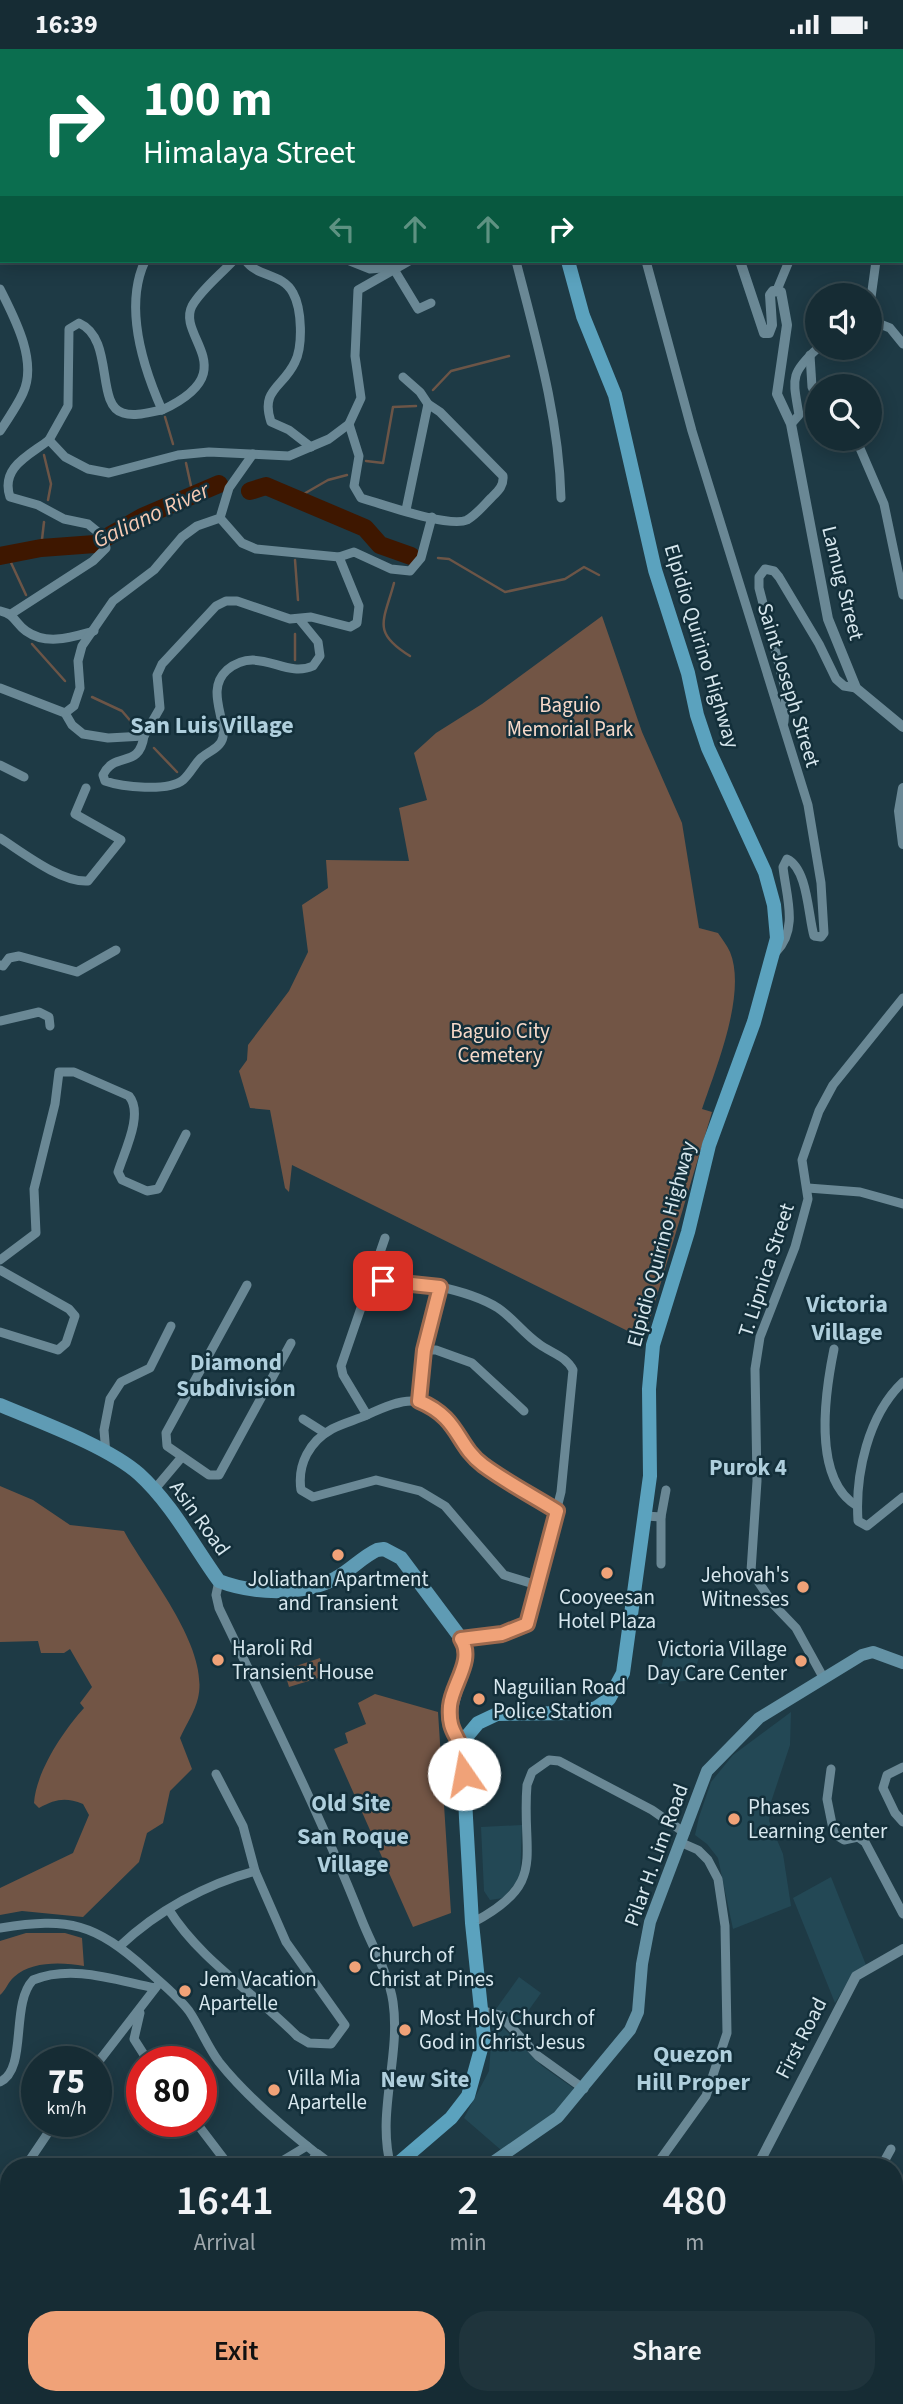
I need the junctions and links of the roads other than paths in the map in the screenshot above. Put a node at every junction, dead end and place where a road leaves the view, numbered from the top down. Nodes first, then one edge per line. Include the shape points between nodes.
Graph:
1 (145, 263) edge
2 (231, 263) edge
3 (247, 263) edge
4 (355, 263) edge
5 (516, 263) edge
6 (569, 263) edge
7 (647, 263) edge
8 (741, 263) edge
9 (788, 263) edge
10 (876, 263) edge
11 (402, 266) edge
12 (873, 283) edge
13 (0, 289) edge
14 (777, 291) junction
15 (431, 303) dead end
16 (882, 325) edge
17 (903, 344) edge
18 (806, 360) edge
19 (403, 377) dead end
20 (428, 404) junction
21 (162, 410) junction
22 (791, 423) junction
23 (349, 424) junction
24 (0, 431) edge
25 (49, 440) junction
26 (311, 447) junction
27 (861, 451) edge
28 (253, 454) junction
29 (561, 498) dead end
30 (406, 510) junction
31 (432, 517) junction
32 (220, 518) junction
33 (339, 557) junction
34 (903, 595) edge
35 (0, 611) edge
36 (11, 614) junction
37 (300, 620) junction
38 (93, 631) junction
39 (0, 688) edge
40 (856, 688) junction
41 (65, 713) junction
42 (784, 723) junction
43 (903, 727) edge
44 (144, 736) junction
45 (0, 765) edge
46 (24, 776) dead end
47 (86, 788) dead end
48 (903, 788) edge
49 (0, 838) edge
50 (903, 844) edge
51 (116, 950) dead end
52 (775, 953) junction
53 (1, 967) edge
54 (903, 998) edge
55 (0, 1021) edge
56 (50, 1026) dead end
57 (186, 1134) dead end
58 (808, 1188) junction
59 (903, 1204) edge
60 (385, 1238) dead end
61 (0, 1260) edge
62 (0, 1270) edge
63 (247, 1285) dead end
64 (371, 1286) junction
65 (440, 1287) junction
66 (171, 1326) dead end
67 (0, 1332) edge
68 (291, 1343) dead end
69 (834, 1349) dead end
70 (424, 1350) junction
71 (903, 1382) edge
72 (419, 1401) junction
73 (0, 1405) edge
74 (524, 1411) dead end
75 (367, 1415) junction
76 (303, 1419) dead end
77 (326, 1433) junction
78 (106, 1454) junction
79 (181, 1458) junction
80 (154, 1490) junction
81 (666, 1490) dead end
82 (903, 1497) edge
83 (857, 1506) junction
84 (557, 1511) junction
85 (646, 1515) junction
86 (661, 1517) junction
87 (661, 1563) dead end
88 (219, 1581) junction
89 (537, 1585) junction
90 (461, 1639) junction
91 (903, 1663) edge
92 (823, 1677) junction
93 (463, 1752) junction
94 (903, 1767) edge
95 (831, 1769) dead end
96 (216, 1774) dead end
97 (903, 1822) edge
98 (684, 1838) junction
99 (255, 1871) junction
100 (169, 1910) junction
101 (903, 1914) edge
102 (472, 1923) junction
103 (0, 1929) edge
104 (120, 1946) junction
105 (903, 1949) edge
106 (158, 1985) junction
107 (144, 2004) junction
108 (484, 2011) junction
109 (111, 2046) edge
110 (138, 2046) edge
111 (0, 2083) edge
112 (584, 2089) junction
113 (45, 2137) edge
114 (207, 2137) edge
115 (307, 2146) junction
116 (891, 2149) dead end
117 (317, 2154) junction
118 (31, 2158) edge
119 (223, 2158) edge
120 (287, 2158) edge
121 (314, 2158) edge
122 (322, 2158) edge
123 (391, 2158) edge
124 (403, 2158) edge
125 (500, 2158) edge
126 (661, 2158) edge
127 (762, 2158) edge
128 (886, 2158) edge

1 - 21 street via 136,303 139,329 150,383
2 - 21 street via 192,307 190,317 205,365 200,380 190,394
3 - 26 street via 251,269 282,280 293,293 300,344 295,363 270,394 266,408 271,422
4 - 11 street via 370,269
5 - 29 street via 552,408
6 - 52 highway, Elpidio Quirino Highway via 583,316 615,395 655,569 697,715 765,872 775,916
7 - 42 street, Saint Joseph Street via 692,431
8 - 14 street via 764,333 771,331 770,295
9 - 14 street
10 - 12 street
11 - 15 street via 418,309
11 - 23 street via 358,289 355,356 361,398
13 - 24 street via 23,342 26,377 23,393
14 - 22 street, Lamug Street via 783,295 787,325 777,394
16 - 17 street
18 - 22 street via 795,372 799,415
19 - 20 street
20 - 30 street
20 - 31 street via 498,467 504,482 466,520
21 - 25 street via 137,415 121,413 111,404 97,339 79,323 69,329 68,406
22 - 40 street, Lamug Street via 828,619
23 - 26 street
23 - 30 street via 359,456 356,493
25 - 28 street via 65,457 109,473 178,456
25 - 36 street via 16,461 5,488 10,497 88,524 103,537 106,548
26 - 28 street via 289,456
27 - 34 street via 884,505
28 - 32 street via 229,488
30 - 31 street
31 - 33 street via 421,558 410,571 391,569 354,552
32 - 33 street via 242,543 256,549
32 - 38 street via 182,537 154,570 113,601
33 - 37 street via 359,606 357,623 350,627 327,619
35 - 36 street
36 - 38 street via 25,631 48,640
37 - 44 street via 237,601 215,606 162,664 157,675 160,708
37 - 44 street via 318,642 320,656 313,666 294,670 265,659 244,661 226,671 217,697 223,736 184,779 157,787 105,781 103,775 110,765 137,756
38 - 41 street via 78,661 80,688 74,706
39 - 41 street
40 - 42 street via 836,679 779,577 765,569 759,588 786,692
40 - 43 street, Lamug Street
41 - 44 street via 83,734
42 - 52 street, Saint Joseph Street via 815,834 824,933 814,936 808,900 794,863 787,859 783,867 790,927
45 - 46 street
47 - 49 street via 75,814 121,840 88,881 74,880 39,864
48 - 50 street via 899,811
51 - 53 street via 77,972 19,956 9,958
52 - 85 highway, Elpidio Quirino Highway via 738,1072 709,1145 688,1233 658,1327 651,1361
54 - 58 street, T. Lipnica Street via 833,1085 819,1111 802,1160
55 - 56 street via 39,1012 47,1014
57 - 61 street via 158,1189 147,1191 122,1180 118,1172 135,1112 133,1101 74,1072 59,1072 34,1189 36,1233
58 - 59 street via 860,1192
58 - 92 street, T. Lipnica Street via 795,1247 757,1353 757,1481 751,1571 796,1628
60 - 64 street
62 - 67 street via 75,1316 66,1343 58,1350
63 - 79 street via 164,1437
64 - 65 street via 387,1281
64 - 75 street via 341,1366
65 - 70 street
65 - 84 street via 473,1295 498,1308 573,1370
66 - 78 street via 150,1368 121,1382 110,1399 104,1430
68 - 79 street via 219,1475 213,1477
69 - 83 street via 825,1441 835,1484
70 - 72 street
70 - 74 street via 472,1363
71 - 83 street via 874,1423
72 - 75 street via 387,1404
72 - 84 street via 453,1425 481,1464
73 - 78 main road, Asin Road
75 - 77 street
76 - 77 street
77 - 89 street via 302,1465 301,1490 309,1496 376,1480 420,1491 445,1506 504,1575
78 - 80 main road, Asin Road via 138,1473
79 - 80 street
80 - 88 main road, Asin Road
81 - 86 street
82 - 83 street via 867,1526 858,1521
84 - 89 street
85 - 86 street
85 - 93 highway, Elpidio Quirino Highway via 623,1673 609,1699 578,1713 497,1713 472,1730
86 - 87 street
88 - 90 main road, Asin Road via 244,1589 322,1585 384,1549 401,1558
88 - 123 street via 219,1608 331,1848 393,2000 396,2029 387,2103
89 - 90 street via 524,1627
90 - 93 main road via 466,1657 450,1707 452,1732
91 - 92 main road, Pilar H. Lim Road via 873,1652
92 - 98 main road, Pilar H. Lim Road via 759,1719 707,1771
93 - 102 highway
94 - 97 street via 887,1775 883,1787
95 - 101 street via 827,1799 834,1833 844,1840 858,1837 865,1842
96 - 99 street via 243,1826
98 - 102 street via 652,1810 549,1760 532,1772 527,1785 525,1878 512,1896
98 - 112 main road, Pilar H. Lim Road via 650,1921 638,2012 630,2030
98 - 126 street via 708,1860 718,1879 727,2033 706,2095
99 - 100 street via 208,1888
99 - 100 street via 286,1942 345,2025 331,2044 309,2043 297,2036 213,1962 182,1931
100 - 104 street
102 - 108 highway
103 - 104 street via 65,1923 83,1926
104 - 106 street
105 - 127 street, First Road via 856,1976
106 - 107 street
106 - 111 street via 72,1972 33,1980 23,1997 12,2072
106 - 115 street via 189,2011 218,2061
107 - 109 street
107 - 110 street via 134,2039
108 - 112 street via 500,2015 538,2056
108 - 124 highway via 484,2038 468,2096 451,2118
112 - 125 main road, Pilar H. Lim Road via 545,2128
113 - 118 street
114 - 119 street
115 - 117 street
115 - 120 street
116 - 128 street
117 - 121 street
117 - 122 street

